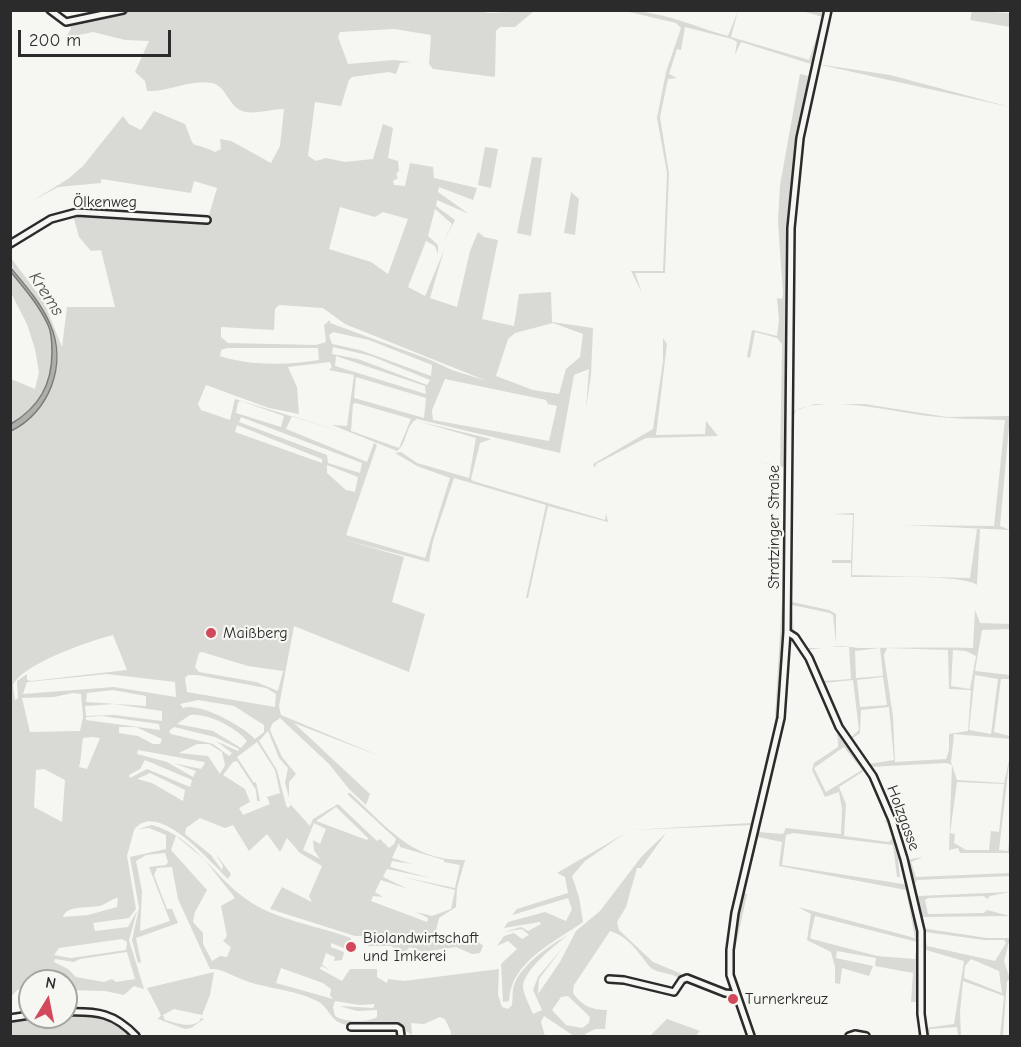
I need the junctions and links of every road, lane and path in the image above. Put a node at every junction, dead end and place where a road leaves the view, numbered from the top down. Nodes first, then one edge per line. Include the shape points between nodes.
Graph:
1 (51, 10) edge
2 (123, 10) edge
3 (828, 10) edge
4 (207, 220) dead end
5 (10, 244) edge
6 (787, 632) junction
7 (609, 979) dead end
8 (735, 994) junction
9 (78, 1012) edge
10 (351, 1027) dead end
11 (136, 1036) edge
12 (401, 1036) edge
13 (750, 1036) edge
14 (849, 1036) edge
15 (866, 1036) edge
16 (924, 1036) edge

1 - 2 street via 66,22
3 - 6 street, Stratzinger Straße via 800,138 791,228
4 - 5 street, Ölkenweg via 77,212 51,219
6 - 8 street, Stratzinger Straße via 778,736 735,913 729,963
6 - 16 street, Holzgasse via 809,658 839,727 873,776 892,820 921,932
7 - 8 street via 674,992 687,978
8 - 13 street, Stratzinger Straße
9 - 11 street via 111,1016
10 - 12 street via 397,1027
14 - 15 street

